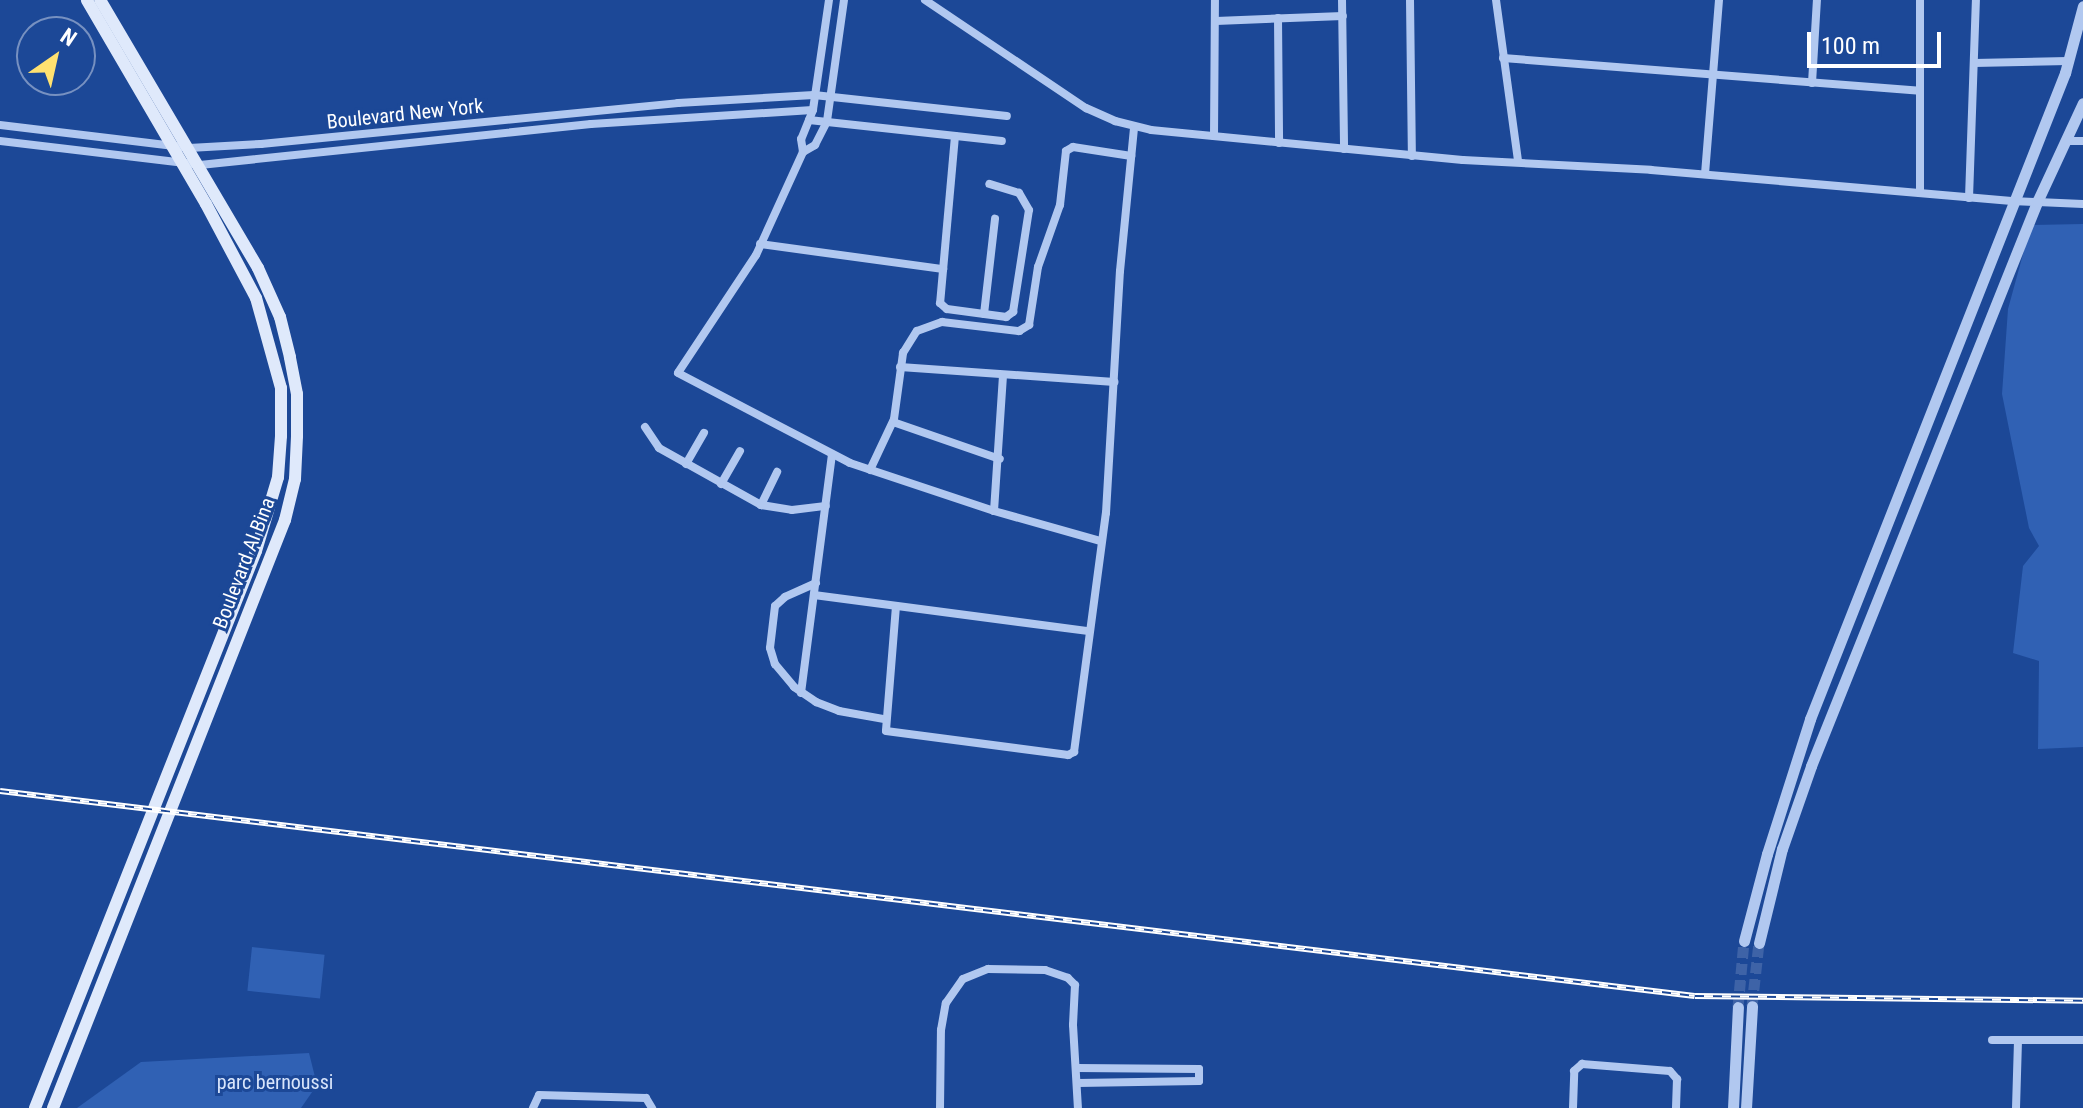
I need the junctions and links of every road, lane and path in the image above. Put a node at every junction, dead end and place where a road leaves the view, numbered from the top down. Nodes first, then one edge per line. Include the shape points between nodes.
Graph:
1 (87, 0) edge
2 (100, 0) edge
3 (829, 0) edge
4 (844, 0) edge
5 (925, 0) edge
6 (1215, 0) edge
7 (1342, 0) edge
8 (1410, 0) edge
9 (1496, 0) edge
10 (1719, 0) edge
11 (1817, 0) edge
12 (1920, 0) edge
13 (1976, 0) edge
14 (2083, 6) edge
15 (1343, 16) junction
16 (1278, 18) junction
17 (1216, 21) junction
18 (1503, 58) junction
19 (2068, 61) junction
20 (1974, 63) junction
21 (1714, 75) junction
22 (1812, 83) junction
23 (1920, 91) junction
24 (814, 95) junction
25 (833, 95) junction
26 (678, 103) junction
27 (2083, 103) edge
28 (813, 110) junction
29 (590, 111) junction
30 (678, 116) junction
31 (1007, 116) dead end
32 (809, 120) junction
33 (827, 121) junction
34 (591, 124) junction
35 (0, 125) edge
36 (1134, 127) junction
37 (422, 128) junction
38 (955, 136) junction
39 (1214, 136) junction
40 (0, 141) edge
41 (425, 141) junction
42 (1002, 141) dead end
43 (2067, 141) junction
44 (2083, 141) edge
45 (1279, 143) junction
46 (169, 146) junction
47 (189, 148) junction
48 (1344, 149) junction
49 (803, 152) junction
50 (1131, 156) junction
51 (1412, 156) junction
52 (1518, 161) junction
53 (180, 164) junction
54 (200, 165) junction
55 (1705, 174) junction
56 (989, 184) dead end
57 (1920, 193) junction
58 (1969, 198) junction
59 (2012, 201) junction
60 (2037, 202) junction
61 (2083, 204) edge
62 (995, 219) dead end
63 (760, 244) junction
64 (943, 269) junction
65 (984, 314) junction
66 (900, 367) junction
67 (1003, 375) junction
68 (1114, 382) junction
69 (893, 422) junction
70 (645, 427) dead end
71 (704, 433) dead end
72 (740, 451) dead end
73 (832, 455) junction
74 (1000, 459) junction
75 (686, 464) junction
76 (870, 470) junction
77 (777, 472) dead end
78 (721, 484) junction
79 (761, 505) junction
80 (826, 506) junction
81 (994, 511) junction
82 (1101, 541) junction
83 (816, 583) junction
84 (814, 595) junction
85 (896, 606) junction
86 (1089, 631) junction
87 (801, 693) junction
88 (884, 719) junction
89 (1781, 809) junction
90 (1795, 812) junction
91 (1744, 941) tunnel mouth
92 (1759, 943) tunnel mouth
93 (1752, 1006) tunnel mouth
94 (1738, 1007) tunnel mouth
95 (1992, 1040) dead end
96 (2018, 1040) junction
97 (2083, 1040) edge
98 (1077, 1068) junction
99 (1146, 1068) junction
100 (1146, 1082) junction
101 (1078, 1083) junction
102 (35, 1108) edge
103 (53, 1108) edge
104 (533, 1108) edge
105 (652, 1108) edge
106 (940, 1108) edge
107 (1078, 1108) edge
108 (1573, 1108) edge
109 (1676, 1108) edge
110 (1733, 1108) edge
111 (1746, 1108) edge
112 (2016, 1108) edge

1 - 46 main road, Boulevard Al Bina
2 - 47 main road, Boulevard Al Bina
3 - 24 street
4 - 25 street
5 - 36 street via 1072,100
6 - 17 street
7 - 15 street
8 - 51 street
9 - 18 street
10 - 21 street
11 - 22 street
12 - 23 street
13 - 20 street
14 - 19 street
15 - 16 street
15 - 48 street
16 - 17 street
16 - 45 street
17 - 39 street
18 - 21 street
18 - 52 street
19 - 20 street
19 - 59 street
20 - 58 street
21 - 22 street
21 - 55 street
22 - 23 street
23 - 57 street
24 - 25 street, Boulevard New York
24 - 26 street, Boulevard New York
24 - 28 street
25 - 31 street, Boulevard New York
25 - 33 street
26 - 29 street, Boulevard New York
26 - 30 street
27 - 43 street
28 - 30 street, Boulevard New York
28 - 32 street
29 - 34 street
29 - 37 street, Boulevard New York
30 - 34 street, Boulevard New York
32 - 33 street
32 - 49 street via 801,139
33 - 38 street
33 - 49 street via 815,145
34 - 41 street, Boulevard New York
35 - 46 street, Boulevard New York
36 - 39 street
36 - 50 street
37 - 41 street
37 - 47 street, Boulevard New York
38 - 42 street
38 - 64 street
39 - 45 street
40 - 53 street, Boulevard New York
41 - 54 street, Boulevard New York
43 - 44 street
43 - 60 street
45 - 48 street
46 - 47 street, Boulevard New York
46 - 53 main road, Boulevard Al Bina
47 - 54 main road, Boulevard Al Bina
48 - 51 street
49 - 63 street
50 - 66 street via 1073,147 1066,151 1060,205 1038,267 1027,328 929,325 909,341
50 - 68 street
51 - 52 street
52 - 55 street
53 - 54 street, Boulevard New York
53 - 102 main road, Boulevard Al Bina via 256,298 281,388 278,477 256,551
54 - 103 main road, Boulevard Al Bina via 280,317 297,394 295,479 276,543
55 - 57 street
56 - 65 street via 1019,193 1029,214 1013,312 1006,317
57 - 58 street
58 - 59 street
59 - 60 street
59 - 89 street via 1810,719
60 - 61 street
60 - 90 street
62 - 65 street
63 - 64 street
63 - 73 street via 678,373
64 - 65 street via 941,306
66 - 67 street
66 - 69 street
67 - 68 street
67 - 74 street
68 - 82 street
69 - 74 street
69 - 76 street
70 - 75 street via 659,448
71 - 75 street
72 - 78 street
73 - 76 street
73 - 80 street
74 - 81 street
75 - 78 street
76 - 81 street
77 - 79 street
78 - 79 street
79 - 80 street via 792,510
80 - 83 street
81 - 82 street
82 - 86 street
83 - 84 street
83 - 87 street via 781,599 774,610 770,653
84 - 85 street
84 - 87 street
85 - 86 street
85 - 88 street
86 - 88 street via 1075,750 1070,755 890,734
87 - 88 street via 839,711
89 - 90 street
89 - 91 street
90 - 92 street
93 - 111 street
94 - 110 street
95 - 96 street
96 - 97 street
96 - 112 street
98 - 99 street
98 - 101 street
98 - 106 street via 1076,995 1068,978 1045,970 975,971 953,989 942,1016
99 - 100 street
99 - 100 street via 1199,1069 1199,1081
100 - 101 street
101 - 107 street
104 - 105 street via 539,1095 646,1098
108 - 109 street via 1574,1071 1582,1064 1670,1071 1677,1079

